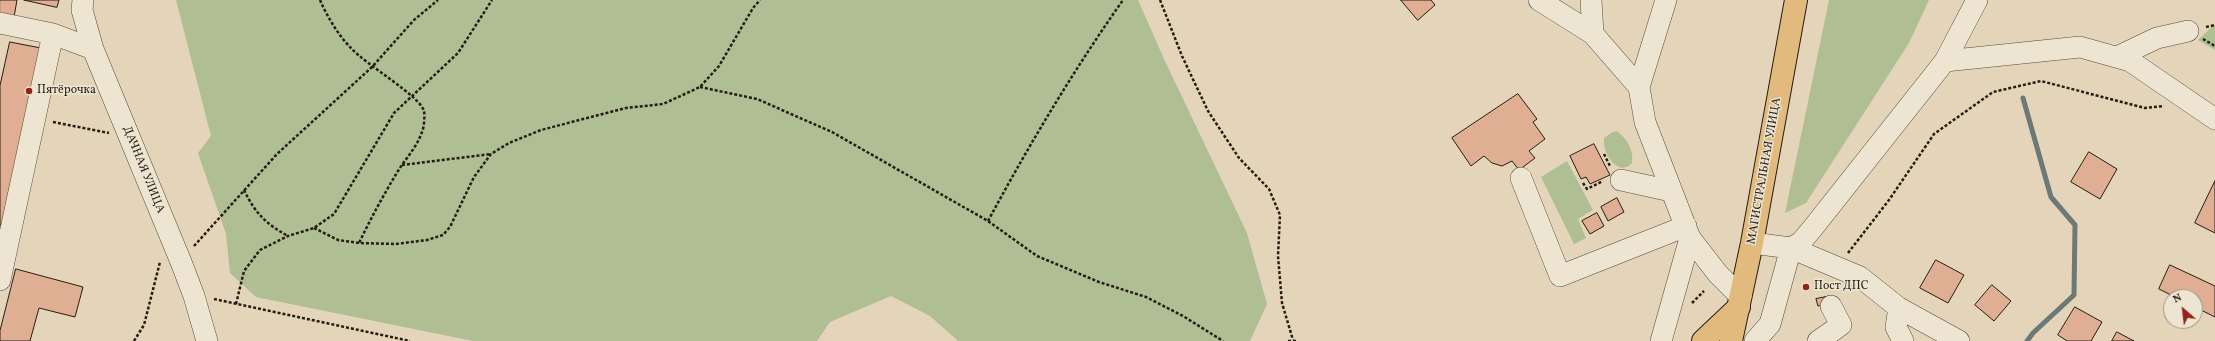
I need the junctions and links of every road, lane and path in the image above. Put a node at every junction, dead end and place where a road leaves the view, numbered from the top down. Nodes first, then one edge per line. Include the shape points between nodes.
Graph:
1 (82, 0) edge
2 (320, 0) edge
3 (438, 0) edge
4 (492, 0) edge
5 (760, 0) edge
6 (1123, 0) edge
7 (1160, 0) edge
8 (1538, 0) edge
9 (1591, 0) edge
10 (1666, 0) edge
11 (1796, 0) edge
12 (1977, 0) edge
13 (0, 23) edge
14 (2188, 31) dead end
15 (52, 34) junction
16 (1593, 34) junction
17 (93, 49) junction
18 (2117, 57) junction
19 (1945, 61) junction
20 (372, 68) junction
21 (700, 87) junction
22 (1639, 87) junction
23 (412, 96) junction
24 (2192, 103) junction
25 (34, 118) junction
26 (2215, 119) edge
27 (112, 134) dead end
28 (491, 154) junction
29 (401, 165) junction
30 (1521, 178) dead end
31 (1616, 179) joint
32 (1583, 183) dead end
33 (244, 190) junction
34 (1671, 191) junction
35 (988, 221) junction
36 (314, 228) junction
37 (1688, 232) junction
38 (288, 236) junction
39 (359, 243) junction
40 (1752, 243) junction
41 (1791, 248) junction
42 (158, 255) dead end
43 (181, 262) junction
44 (1837, 267) junction
45 (1, 272) edge
46 (194, 296) junction
47 (1740, 302) junction
48 (236, 304) junction
49 (1831, 306) dead end
50 (1899, 308) junction
51 (1293, 340) junction
52 (134, 341) edge
53 (207, 341) edge
54 (410, 341) edge
55 (1224, 341) edge
56 (1288, 341) edge
57 (1296, 341) edge
58 (1661, 341) edge
59 (1703, 341) edge
60 (1731, 341) edge
61 (1755, 341) edge
62 (1818, 341) edge
63 (1903, 341) edge
64 (1959, 341) edge

1 - 17 street, ДАЧНАЯ УЛИЦА via 82,10
2 - 20 path via 325,12 350,48
3 - 20 path via 414,20
4 - 23 path via 458,53
5 - 21 path via 719,66
6 - 35 path via 1060,94
7 - 51 path via 1182,56 1208,111 1239,158 1269,189 1280,215 1278,256 1282,303
8 - 16 street
9 - 16 street
10 - 22 street
11 - 40 main road, МАГИСТРАЛЬНАЯ УЛИЦА
12 - 19 street
13 - 15 street
14 - 18 street via 2157,38
15 - 17 street
15 - 25 street
16 - 22 street
17 - 43 street, ДАЧНАЯ УЛИЦА
18 - 19 street via 2080,47
18 - 24 street via 2130,60
19 - 41 street via 1812,229 1801,242
20 - 23 path
20 - 33 path via 277,154
21 - 28 path via 663,104 626,108 541,130
21 - 35 path via 757,99 832,132
22 - 34 street via 1645,122
23 - 29 path via 424,111 423,131 415,148
23 - 36 path via 394,114 334,214
24 - 26 street
24 - 44 path via 2145,108 2041,81 1993,92 1934,134 1889,200
25 - 27 path
25 - 45 street
28 - 29 path
28 - 39 path via 474,177 450,227 443,234 427,240 396,244
29 - 39 path
30 - 37 street via 1560,276
31 - 32 path via 1587,190
31 - 34 street
33 - 38 path via 252,206 269,225
33 - 43 path
34 - 37 street
35 - 55 path via 1037,256 1099,282 1146,297
36 - 38 path
36 - 39 path via 338,240
37 - 47 street
37 - 58 street
38 - 48 path via 260,250 244,271
40 - 41 street
40 - 47 main road, МАГИСТРАЛЬНАЯ УЛИЦА
41 - 44 street
41 - 61 street via 1770,324
42 - 52 path via 161,262 144,325
43 - 46 street, ДАЧНАЯ УЛИЦА
44 - 50 street via 1860,277
46 - 48 path
46 - 53 street, ДАЧНАЯ УЛИЦА
47 - 59 main road
47 - 60 main road, МАГИСТРАЛЬНАЯ УЛИЦА
48 - 54 path
49 - 62 street via 1841,325
50 - 63 street via 1896,327
50 - 64 street
51 - 56 path
51 - 57 path

